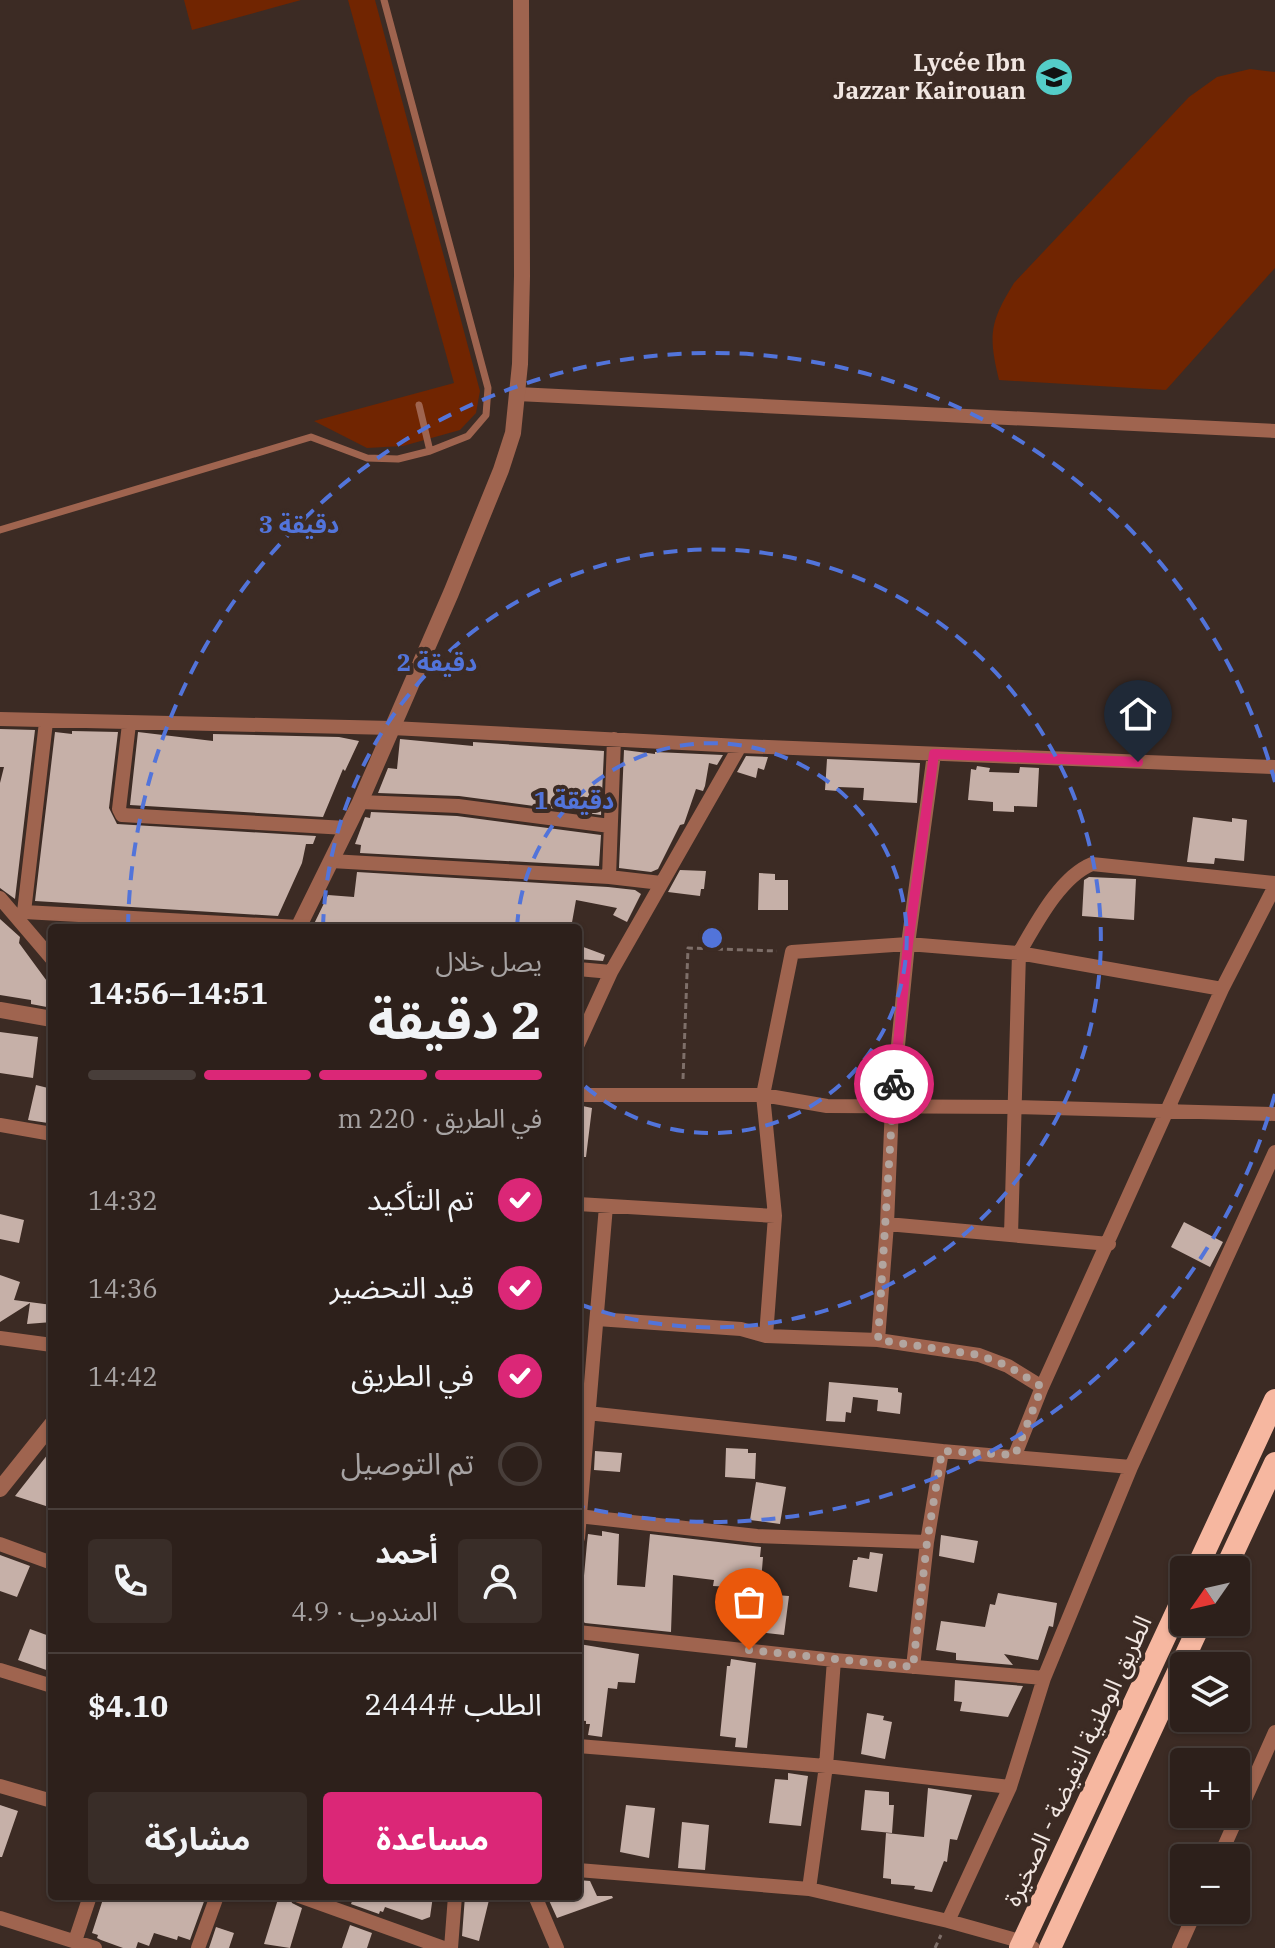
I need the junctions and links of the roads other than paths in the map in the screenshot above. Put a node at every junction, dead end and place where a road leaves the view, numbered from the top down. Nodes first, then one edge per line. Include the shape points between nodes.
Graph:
1 (384, 0) edge
2 (521, 0) edge
3 (517, 394) junction
4 (419, 405) dead end
5 (1275, 431) edge
6 (430, 451) junction
7 (0, 530) edge
8 (0, 719) edge
9 (46, 722) junction
10 (129, 724) junction
11 (392, 728) junction
12 (614, 739) junction
13 (740, 746) junction
14 (934, 754) junction
15 (1275, 767) edge
16 (360, 802) junction
17 (610, 826) junction
18 (346, 828) junction
19 (331, 861) junction
20 (609, 877) junction
21 (661, 883) junction
22 (1275, 885) edge
23 (0, 898) edge
24 (22, 915) junction
25 (214, 924) edge
26 (301, 924) edge
27 (908, 944) junction
28 (48, 953) edge
29 (1019, 953) junction
30 (582, 969) edge
31 (611, 972) junction
32 (1222, 989) junction
33 (0, 1010) edge
34 (48, 1018) edge
35 (582, 1035) edge
36 (582, 1095) edge
37 (763, 1095) junction
38 (892, 1106) junction
39 (1015, 1107) junction
40 (1168, 1110) junction
41 (1275, 1114) edge
42 (0, 1125) edge
43 (48, 1133) edge
44 (1275, 1152) edge
45 (582, 1204) edge
46 (606, 1206) junction
47 (775, 1216) junction
48 (887, 1224) junction
49 (1011, 1235) junction
50 (1109, 1244) junction
51 (597, 1319) junction
52 (766, 1336) junction
53 (0, 1338) edge
54 (878, 1340) junction
55 (48, 1344) edge
56 (1042, 1387) junction
57 (1275, 1400) edge
58 (584, 1412) edge
59 (46, 1439) edge
60 (942, 1451) junction
61 (582, 1454) edge
62 (1015, 1455) junction
63 (1275, 1463) edge
64 (1131, 1467) junction
65 (0, 1489) edge
66 (582, 1516) edge
67 (927, 1542) junction
68 (0, 1544) edge
69 (1203, 1556) edge
70 (1232, 1556) edge
71 (48, 1562) edge
72 (1170, 1627) edge
73 (582, 1632) edge
74 (1195, 1636) edge
75 (834, 1660) junction
76 (913, 1667) junction
77 (0, 1670) edge
78 (1044, 1678) junction
79 (48, 1685) edge
80 (1275, 1732) edge
81 (582, 1746) edge
82 (826, 1766) junction
83 (0, 1786) edge
84 (1010, 1787) junction
85 (48, 1800) edge
86 (1225, 1844) edge
87 (582, 1870) edge
88 (809, 1889) junction
89 (89, 1900) edge
90 (216, 1900) edge
91 (310, 1900) edge
92 (455, 1900) edge
93 (537, 1900) edge
94 (0, 1918) edge
95 (948, 1921) junction
96 (1190, 1924) edge
97 (50, 1941) edge
98 (75, 1941) junction
99 (1025, 1946) edge
100 (95, 1948) edge
101 (198, 1948) edge
102 (444, 1948) edge
103 (451, 1948) edge
104 (557, 1948) edge
105 (1050, 1948) edge
106 (1179, 1948) edge

1 - 6 lane via 488,388 486,415 468,436
2 - 3 street
3 - 5 street
3 - 11 street via 513,433 501,470
4 - 6 lane
6 - 7 lane via 398,459 367,458 311,437
8 - 9 street
9 - 10 street
9 - 24 street
10 - 11 street
10 - 18 street via 122,815
11 - 12 street
11 - 16 street
12 - 13 street
12 - 17 street
13 - 14 street
13 - 21 street
14 - 15 street
14 - 27 street
16 - 17 street via 458,806
16 - 18 street
17 - 20 street
18 - 19 street
19 - 20 street
19 - 26 street
20 - 21 street
21 - 31 street
22 - 29 street via 1092,864 1070,877
22 - 32 street
23 - 24 street
24 - 25 street
24 - 28 street
27 - 29 street
27 - 37 street via 792,952
27 - 38 street
29 - 32 street
29 - 39 street
30 - 31 street
31 - 35 street
32 - 40 street
33 - 34 street
36 - 37 street
37 - 38 street via 827,1106
37 - 47 street
38 - 39 street
38 - 48 street
39 - 40 street
39 - 49 street
40 - 41 street
40 - 50 street
42 - 43 street
44 - 64 street
45 - 46 street
46 - 47 street
46 - 51 street
47 - 52 street
48 - 49 street
48 - 54 street
49 - 50 street
50 - 56 street
51 - 52 street via 741,1329
51 - 58 street
52 - 54 street
53 - 55 street
54 - 56 street via 979,1355
56 - 62 street
57 - 69 highway
58 - 60 street
58 - 61 street
59 - 65 street
60 - 62 street
60 - 67 street
62 - 64 street
63 - 70 highway
64 - 78 street
66 - 67 street via 757,1536
67 - 76 street
68 - 71 street
72 - 99 highway, الطريق الوطنية النفيضة - الصخيرة
73 - 75 street
74 - 105 highway
75 - 76 street
75 - 82 street
76 - 78 street
77 - 79 street
78 - 84 street
80 - 86 street
81 - 82 street
82 - 84 street
82 - 88 street
83 - 85 street
84 - 95 street
87 - 88 street
88 - 95 street
89 - 98 street
90 - 101 street
91 - 102 street
92 - 103 street
93 - 104 street
94 - 97 street
95 - 99 street
96 - 106 street
97 - 98 street
98 - 100 street

